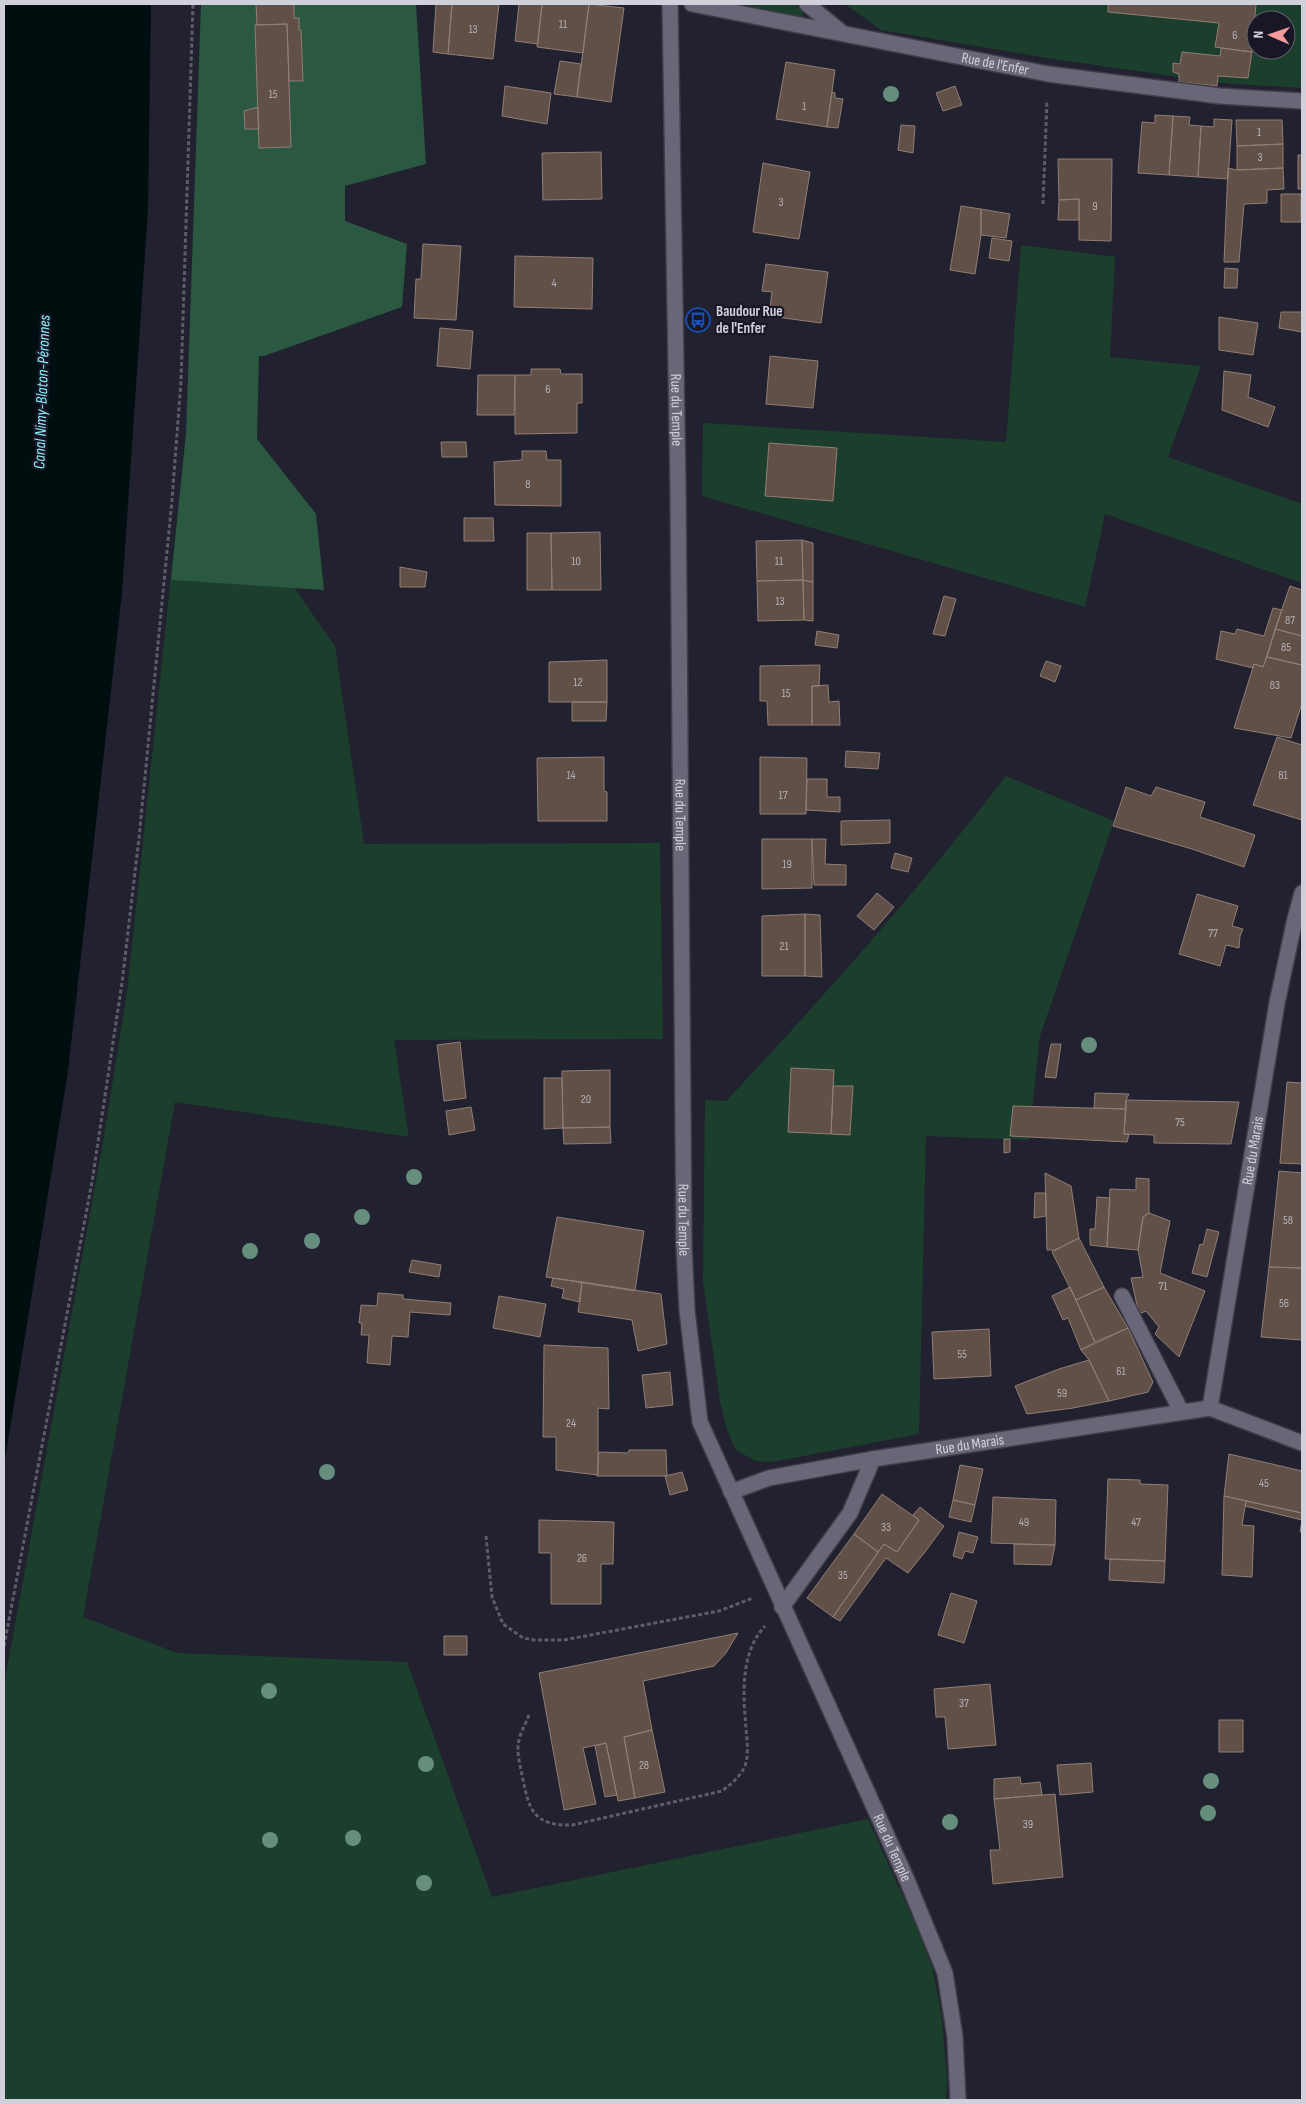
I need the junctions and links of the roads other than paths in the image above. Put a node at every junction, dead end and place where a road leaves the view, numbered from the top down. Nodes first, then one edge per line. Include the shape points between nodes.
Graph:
1 (670, 4) edge
2 (692, 4) edge
3 (806, 4) edge
4 (843, 33) junction
5 (1302, 101) edge
6 (1302, 893) edge
7 (1122, 1296) dead end
8 (1210, 1408) junction
9 (1181, 1411) junction
10 (1302, 1443) edge
11 (873, 1459) junction
12 (730, 1492) junction
13 (782, 1607) junction
14 (958, 2100) edge

1 - 12 street, Rue du Temple via 685,1264 700,1422
2 - 4 street, Rue de l'Enfer
3 - 4 street
4 - 5 street, Rue de l'Enfer via 1048,74 1220,96
6 - 8 street, Rue du Marais via 1294,918 1272,1032
7 - 9 street
8 - 9 street, Rue du Marais
8 - 10 street, Rue du Marais
9 - 11 street, Rue du Marais
11 - 12 street, Rue du Marais via 769,1478
11 - 13 street via 850,1513
12 - 13 street, Rue du Temple
13 - 14 street, Rue du Temple via 907,1880 945,1973 955,2037

